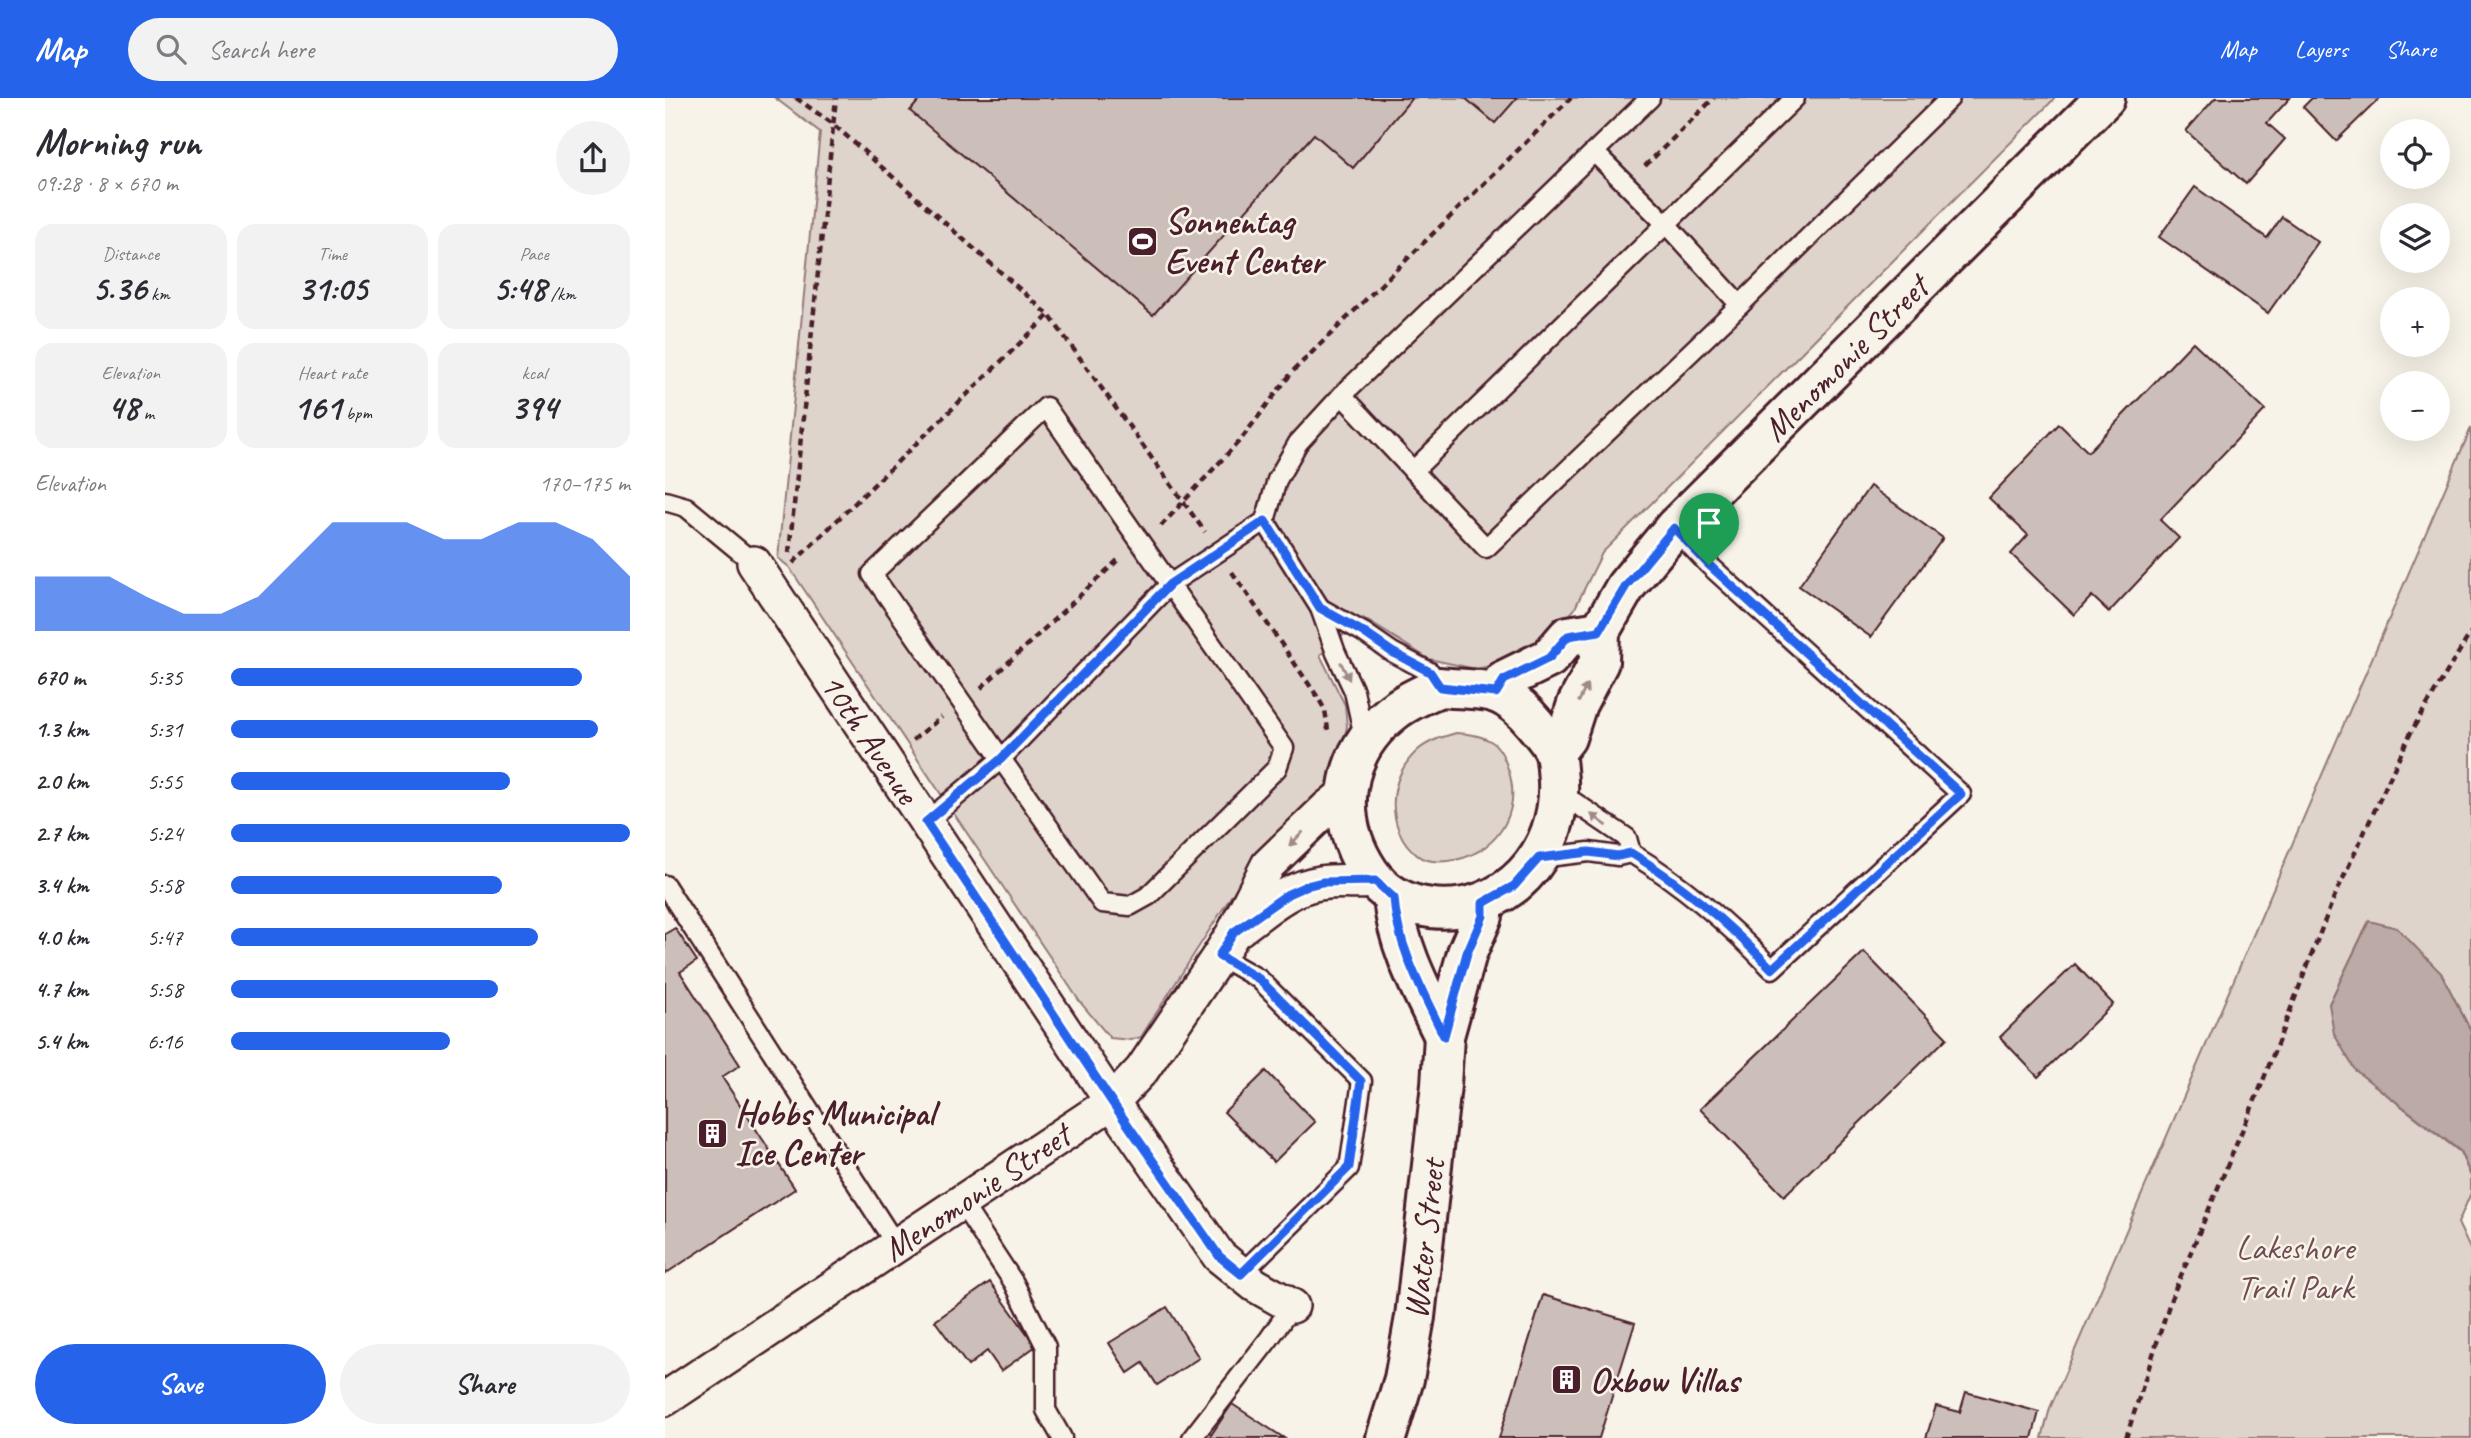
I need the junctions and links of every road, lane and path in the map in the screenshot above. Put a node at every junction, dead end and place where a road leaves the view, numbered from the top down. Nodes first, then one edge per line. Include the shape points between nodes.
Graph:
1 (796, 98) edge
2 (836, 98) edge
3 (1571, 98) edge
4 (1650, 98) edge
5 (1714, 98) edge
6 (1795, 98) edge
7 (1950, 98) edge
8 (2105, 98) edge
9 (833, 124) junction
10 (1595, 153) junction
11 (1640, 171) dead end
12 (1666, 224) junction
13 (1740, 305) junction
14 (1049, 315) junction
15 (1342, 395) junction
16 (1413, 471) junction
17 (665, 501) edge
18 (1184, 502) junction
19 (1265, 521) junction
20 (1674, 528) junction
21 (1158, 529) dead end
22 (1207, 534) dead end
23 (1128, 550) dead end
24 (754, 563) joint
25 (1228, 567) dead end
26 (1170, 584) junction
27 (1320, 608) junction
28 (1599, 631) junction
29 (2471, 632) edge
30 (1440, 687) junction
31 (978, 691) dead end
32 (1496, 693) junction
33 (947, 713) dead end
34 (1328, 731) dead end
35 (1371, 733) junction
36 (907, 745) dead end
37 (1555, 752) junction
38 (1001, 759) junction
39 (1346, 793) junction
40 (1559, 794) junction
41 (926, 822) junction
42 (1631, 853) junction
43 (1539, 858) junction
44 (665, 885) edge
45 (1384, 889) junction
46 (1483, 903) junction
47 (1227, 944) junction
48 (1444, 1036) junction
49 (1112, 1102) junction
50 (961, 1202) junction
51 (896, 1245) junction
52 (1241, 1274) junction
53 (1292, 1306) joint
54 (665, 1399) edge
55 (1062, 1438) edge
56 (1192, 1438) edge
57 (1386, 1438) edge
58 (2126, 1438) edge

1 - 9 path
2 - 9 path
3 - 18 path via 1293,371 1243,438
4 - 10 lane
5 - 11 path
6 - 12 lane
7 - 13 lane
8 - 20 main road, Menomonie Street
9 - 14 path
9 - 14 path via 789,567
10 - 12 lane
10 - 15 lane
12 - 13 lane
12 - 16 lane
13 - 16 lane via 1486,548
14 - 18 path
15 - 16 lane
15 - 19 lane via 1298,443 1277,480
17 - 24 lane via 687,507
18 - 21 path
18 - 22 path
19 - 26 lane
19 - 27 lane
20 - 28 main road, Menomonie Street via 1626,586
20 - 42 lane via 1961,794 1772,969 1737,933 1662,872
23 - 31 path
24 - 41 street, 10th Avenue
25 - 34 path via 1317,696
26 - 38 lane
26 - 38 lane via 1284,748 1277,768 1148,896 1130,906 1102,903
26 - 38 lane via 1046,407 872,574
27 - 30 lane via 1430,672
27 -> 35 lane via 1354,691 1361,723
28 - 32 main road via 1568,636 1549,658 1504,680
37 -> 28 main road, Menomonie Street via 1566,738 1599,662
29 - 58 path via 2412,730 2332,902 2171,1299
30 - 32 main road
30 - 35 main road via 1392,712
32 - 37 main road via 1528,715
33 - 36 path
35 - 39 main road via 1357,756
37 - 40 main road
38 - 41 lane
39 - 45 main road via 1356,852
39 -> 47 street, Menomonie Street via 1268,865
42 -> 40 lane via 1627,838
40 - 43 main road via 1553,827
41 - 49 street, 10th Avenue
42 - 43 lane
43 - 46 main road via 1514,886
44 - 51 lane
45 - 46 main road via 1418,906 1450,910
45 - 47 street, Menomonie Street via 1322,882 1306,886 1288,894
45 - 48 main road, Water Street via 1420,987
46 - 48 main road, Water Street via 1483,916 1467,953
47 - 49 street, Menomonie Street via 1142,1070
47 - 52 lane via 1361,1081 1349,1167
48 - 57 main road, Water Street via 1415,1317
49 - 50 street, Menomonie Street
49 - 52 street, 10th Avenue via 1219,1256
50 - 51 street, Menomonie Street
50 - 55 lane via 1014,1283 1046,1347 1046,1410
51 - 54 street, Menomonie Street
52 - 53 street, 10th Avenue
53 - 56 lane

